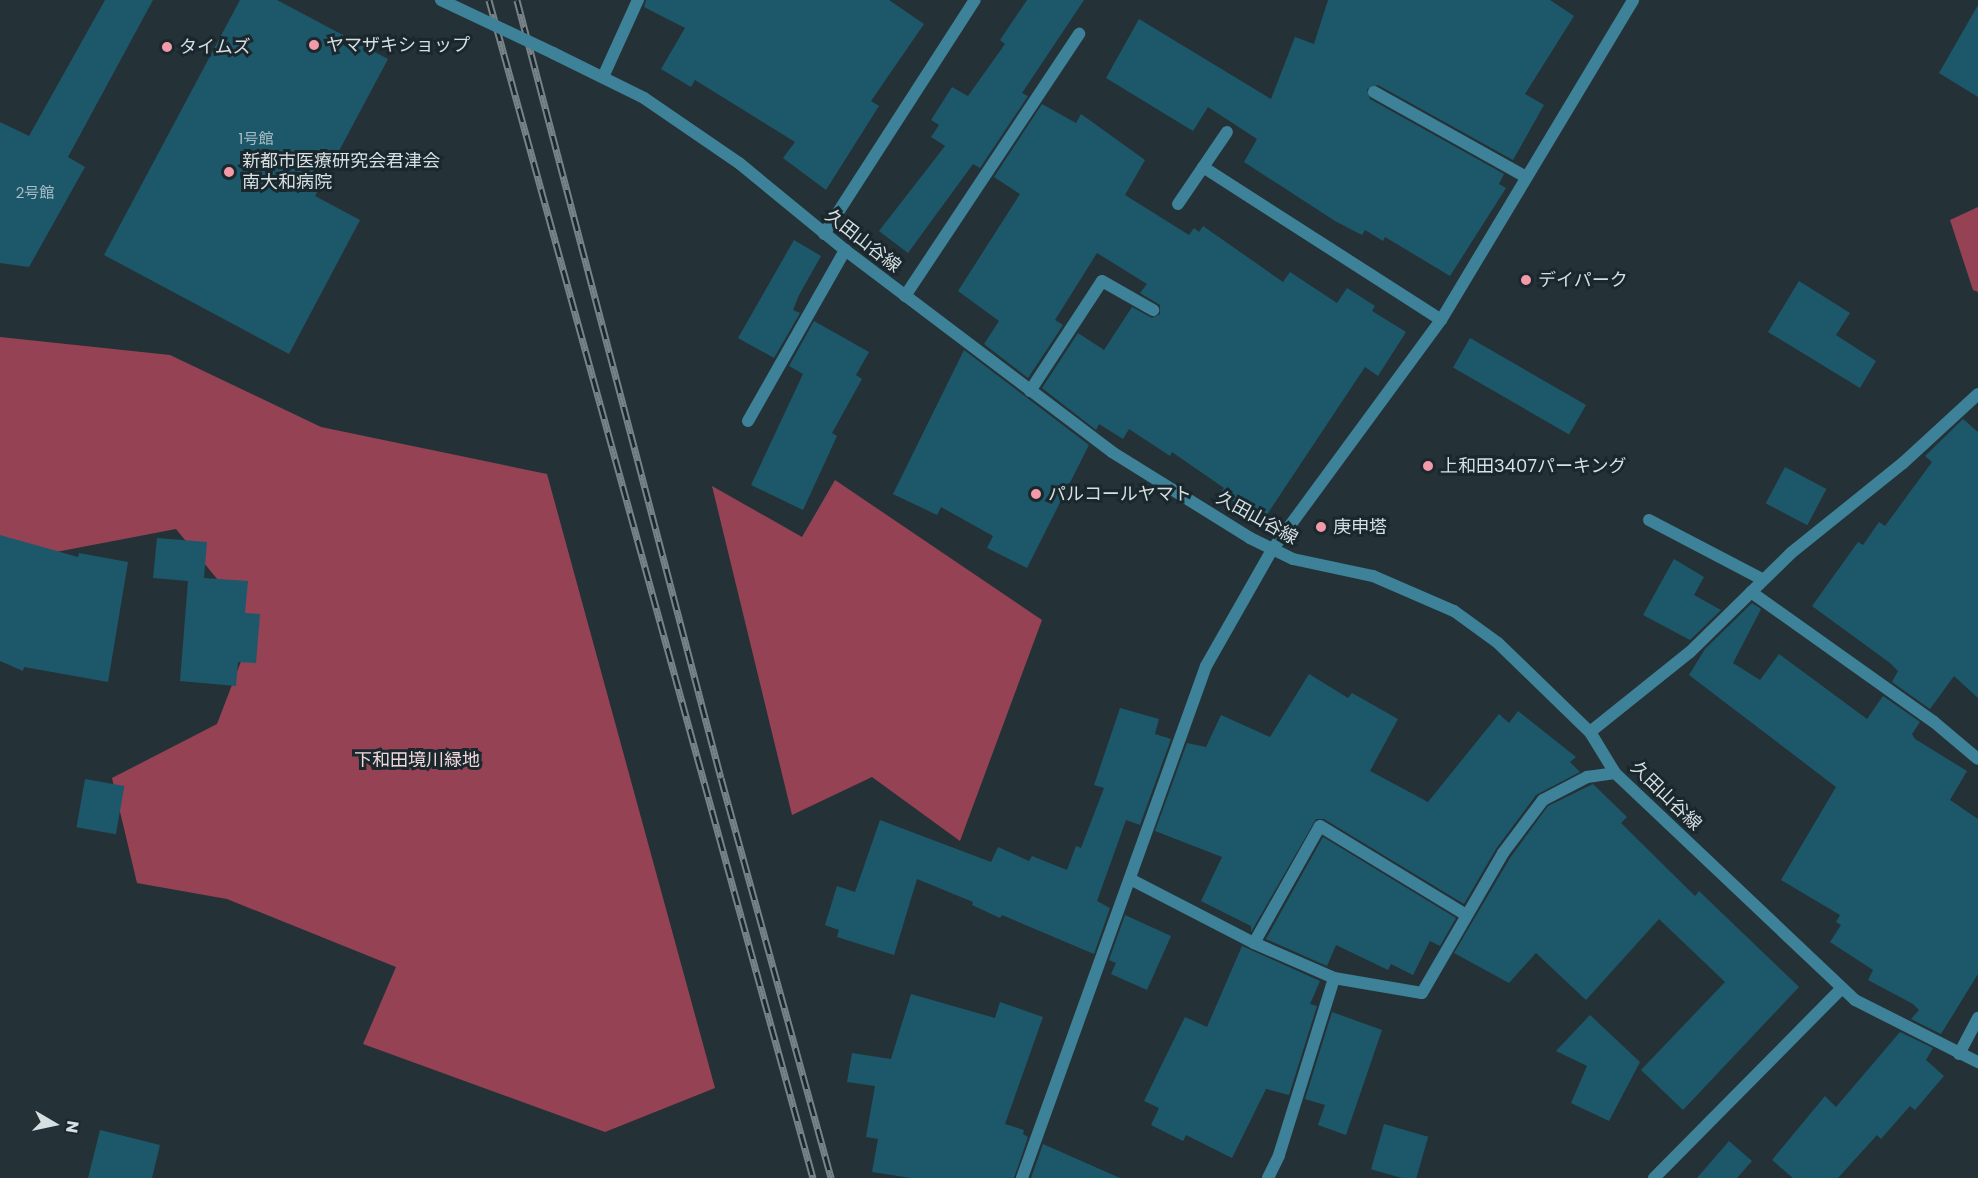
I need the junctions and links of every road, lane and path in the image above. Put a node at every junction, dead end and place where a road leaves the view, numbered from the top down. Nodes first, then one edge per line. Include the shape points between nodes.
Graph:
1 (441, 0) edge
2 (638, 0) edge
3 (975, 0) edge
4 (1633, 0) edge
5 (1079, 34) dead end
6 (603, 77) junction
7 (1374, 92) dead end
8 (1227, 132) dead end
9 (1203, 167) junction
10 (1526, 177) junction
11 (1178, 204) dead end
12 (824, 234) junction
13 (845, 250) junction
14 (905, 296) junction
15 (1153, 310) dead end
16 (1441, 320) junction
17 (1030, 391) junction
18 (1978, 393) edge
19 (748, 421) dead end
20 (1649, 520) dead end
21 (1272, 550) junction
22 (1762, 579) junction
23 (1751, 592) junction
24 (1590, 732) junction
25 (1978, 759) edge
26 (1615, 773) junction
27 (1130, 879) junction
28 (1465, 914) junction
29 (1254, 943) junction
30 (1334, 978) junction
31 (1842, 988) junction
32 (1978, 1018) edge
33 (1959, 1054) junction
34 (1978, 1062) edge
35 (1022, 1178) edge
36 (1268, 1178) edge
37 (1654, 1178) edge

1 - 6 street, 久田山谷線, bridge
2 - 6 street
3 - 12 street
4 - 10 street
5 - 14 street
6 - 12 street, 久田山谷線 via 644,98 739,163
7 - 10 street
8 - 9 street
9 - 11 street
9 - 16 street
10 - 16 street
12 - 13 street, 久田山谷線
13 - 14 street, 久田山谷線
13 - 19 street
14 - 17 street, 久田山谷線
15 - 17 street via 1102,281
16 - 21 street
17 - 21 street, 久田山谷線 via 1112,452
18 - 22 street via 1903,463
20 - 22 street
21 - 24 street, 久田山谷線 via 1293,559 1373,576 1454,611 1498,643
21 - 27 street via 1206,666
22 - 23 street
23 - 24 street via 1690,652
23 - 25 street via 1934,722
24 - 26 street, 久田山谷線
26 - 28 street via 1587,777 1544,800 1503,853
26 - 31 street, 久田山谷線
27 - 29 street
27 - 35 street
28 - 29 street via 1320,826
28 - 30 street via 1422,993
29 - 30 street
30 - 36 street via 1279,1155
31 - 33 street, 久田山谷線 via 1855,1000
31 - 37 street
32 - 33 street
33 - 34 street, 久田山谷線

